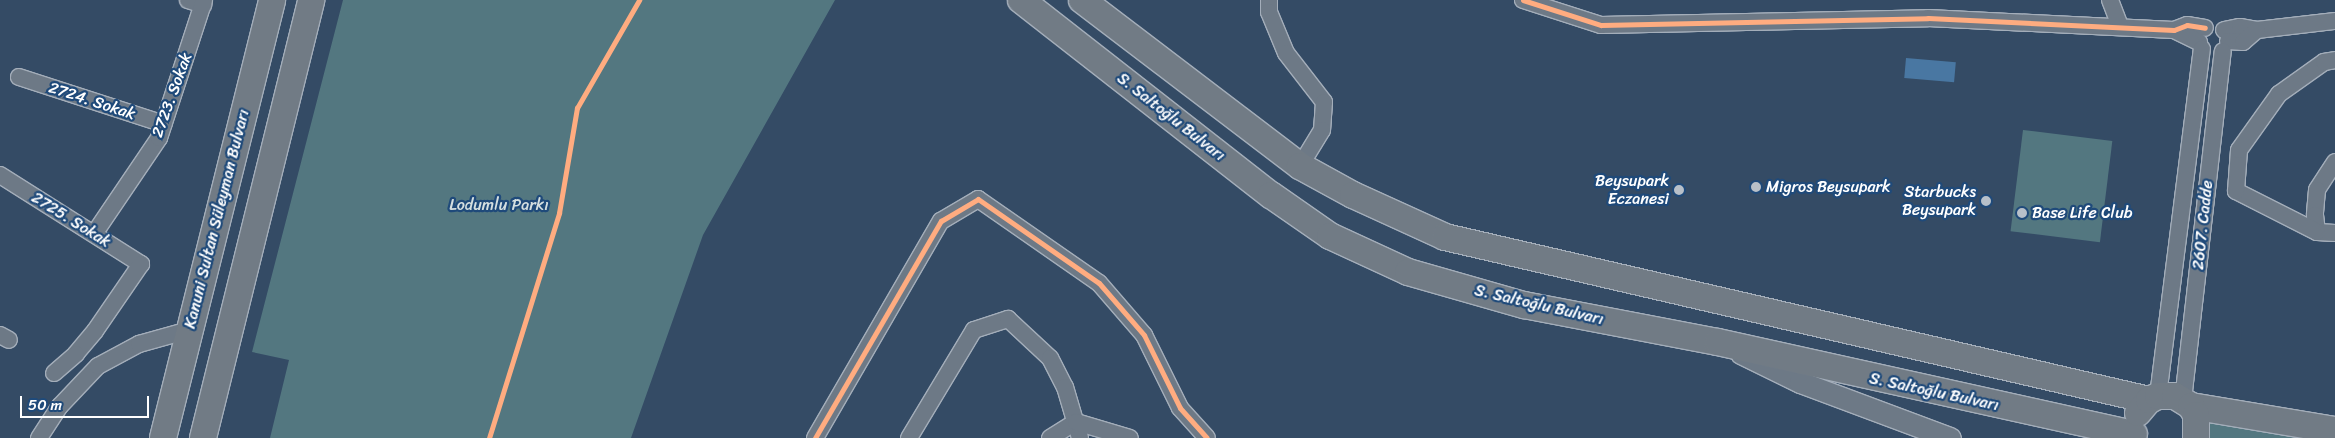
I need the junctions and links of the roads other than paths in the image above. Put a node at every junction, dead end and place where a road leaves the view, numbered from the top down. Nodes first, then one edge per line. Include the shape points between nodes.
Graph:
1 (272, 0) edge
2 (312, 0) edge
3 (1021, 0) edge
4 (1082, 0) edge
5 (1269, 0) edge
6 (1523, 0) edge
7 (2110, 0) edge
8 (199, 2) edge
9 (2335, 21) edge
10 (2120, 26) junction
11 (2202, 39) junction
12 (2225, 41) junction
13 (2335, 60) edge
14 (20, 77) dead end
15 (164, 124) junction
16 (2335, 162) edge
17 (1300, 166) junction
18 (0, 175) edge
19 (2317, 232) junction
20 (2335, 233) edge
21 (94, 234) junction
22 (2176, 259) junction
23 (2199, 261) junction
24 (189, 330) junction
25 (1718, 342) junction
26 (54, 373) dead end
27 (2154, 398) junction
28 (2187, 403) junction
29 (1076, 422) junction
30 (2335, 430) edge
31 (2135, 436) edge
32 (39, 438) edge
33 (163, 438) edge
34 (203, 438) edge
35 (815, 438) edge
36 (909, 438) edge
37 (1050, 438) edge
38 (1080, 438) edge
39 (1130, 438) edge
40 (1207, 438) edge
41 (1950, 438) edge
42 (2196, 438) edge

1 - 24 main road, Kanuni Sultan Süleyman Bulvarı
2 - 34 main road
3 - 25 main road, S. Saltoğlu Bulvarı via 1263,189 1330,236 1408,272 1524,305
4 - 17 main road
5 - 17 street via 1269,12 1286,53 1324,102 1322,130
6 - 10 street via 1601,25 1928,18
7 - 10 street
8 - 15 street, 2723. Sokak
9 - 12 street via 2257,30 2243,42
10 - 11 street via 2174,30
11 - 12 street via 2210,54
11 - 12 street via 2213,25
11 - 22 street, 2607. Cadde
12 - 23 street, 2607. Cadde
13 - 19 street via 2324,62 2279,94 2239,150 2236,191
14 - 15 street, 2724. Sokak
15 - 21 street, 2723. Sokak via 159,138
16 - 19 street via 2317,190
17 - 27 main road via 1353,195 1445,236 1878,340
18 - 21 street, 2725. Sokak
19 - 20 street
21 - 26 street, 2725. Sokak via 141,264 95,331
22 - 23 street
22 - 27 street, 2607. Cadde
23 - 28 street, 2607. Cadde
24 - 32 street via 139,344 98,366 60,406
24 - 33 main road, Kanuni Sultan Süleyman Bulvarı
25 - 31 main road, S. Saltoğlu Bulvarı
25 - 41 street via 1800,382
27 - 28 main road
27 - 31 main road, S. Saltoğlu Bulvarı via 2136,415
28 - 30 main road
28 - 42 main road via 2199,424
29 - 36 street via 1065,388 1050,358 1008,319 974,330
29 - 37 street
29 - 38 street
29 - 39 street
35 - 40 street via 941,221 978,198 1099,283 1144,335 1180,408

